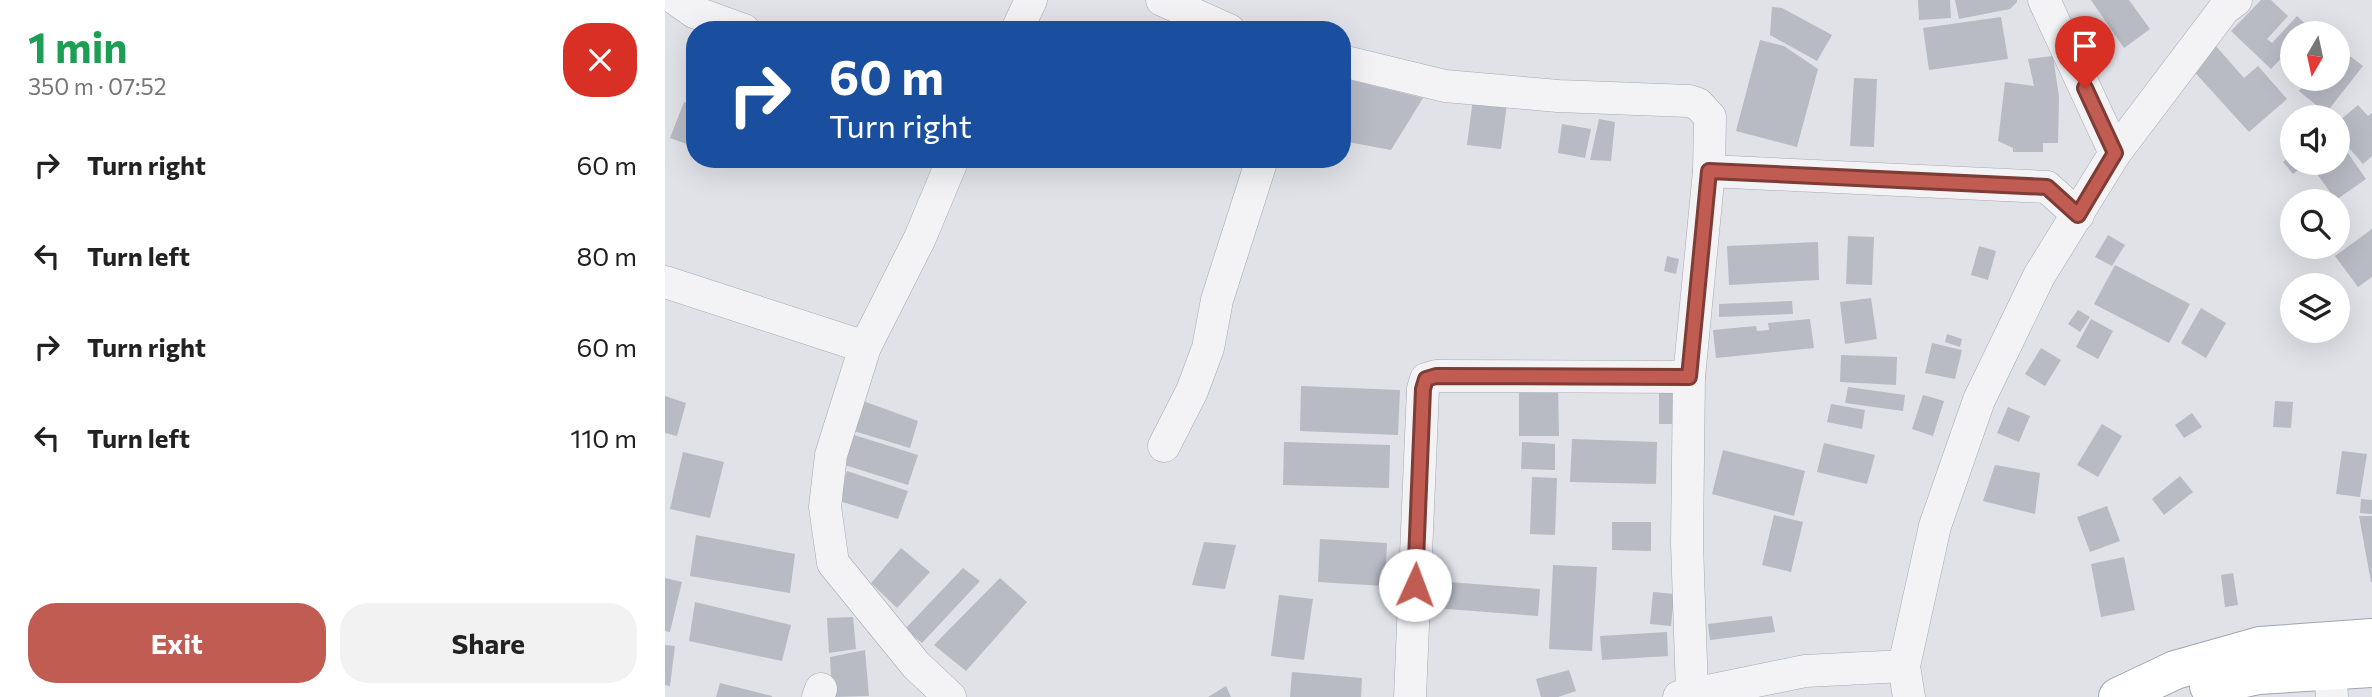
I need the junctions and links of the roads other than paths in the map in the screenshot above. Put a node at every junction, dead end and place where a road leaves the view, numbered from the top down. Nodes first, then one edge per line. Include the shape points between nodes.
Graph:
1 (677, 0) edge
2 (1031, 0) edge
3 (1162, 0) edge
4 (2044, 0) edge
5 (2236, 0) edge
6 (719, 21) edge
7 (1021, 21) edge
8 (1209, 21) edge
9 (1351, 63) edge
10 (2115, 153) junction
11 (949, 168) edge
12 (1259, 168) edge
13 (1709, 171) junction
14 (2078, 215) junction
15 (665, 282) edge
16 (865, 347) junction
17 (1689, 377) junction
18 (1164, 446) dead end
19 (2372, 638) edge
20 (2372, 668) edge
21 (1906, 682) edge
22 (2331, 683) edge
23 (1685, 695) edge
24 (950, 697) edge
25 (1410, 697) edge
26 (2118, 697) edge
27 (2173, 697) edge

1 - 6 street
2 - 7 street
3 - 8 street
4 - 10 street
5 - 10 street via 2224,9
9 - 13 street via 1445,86 1689,101 1710,117
10 - 14 street
11 - 16 street
12 - 18 street via 1217,300 1208,348
13 - 14 street via 2047,187
13 - 17 street
14 - 21 street via 2039,276 1979,400 1935,526
15 - 16 street
16 - 24 street via 831,455 825,507 833,563 916,665
17 - 23 street
17 - 25 street via 1426,379
19 - 26 main road via 2260,646 2175,670
20 - 22 main road
21 - 23 street via 1805,671
22 - 27 main road via 2257,675

